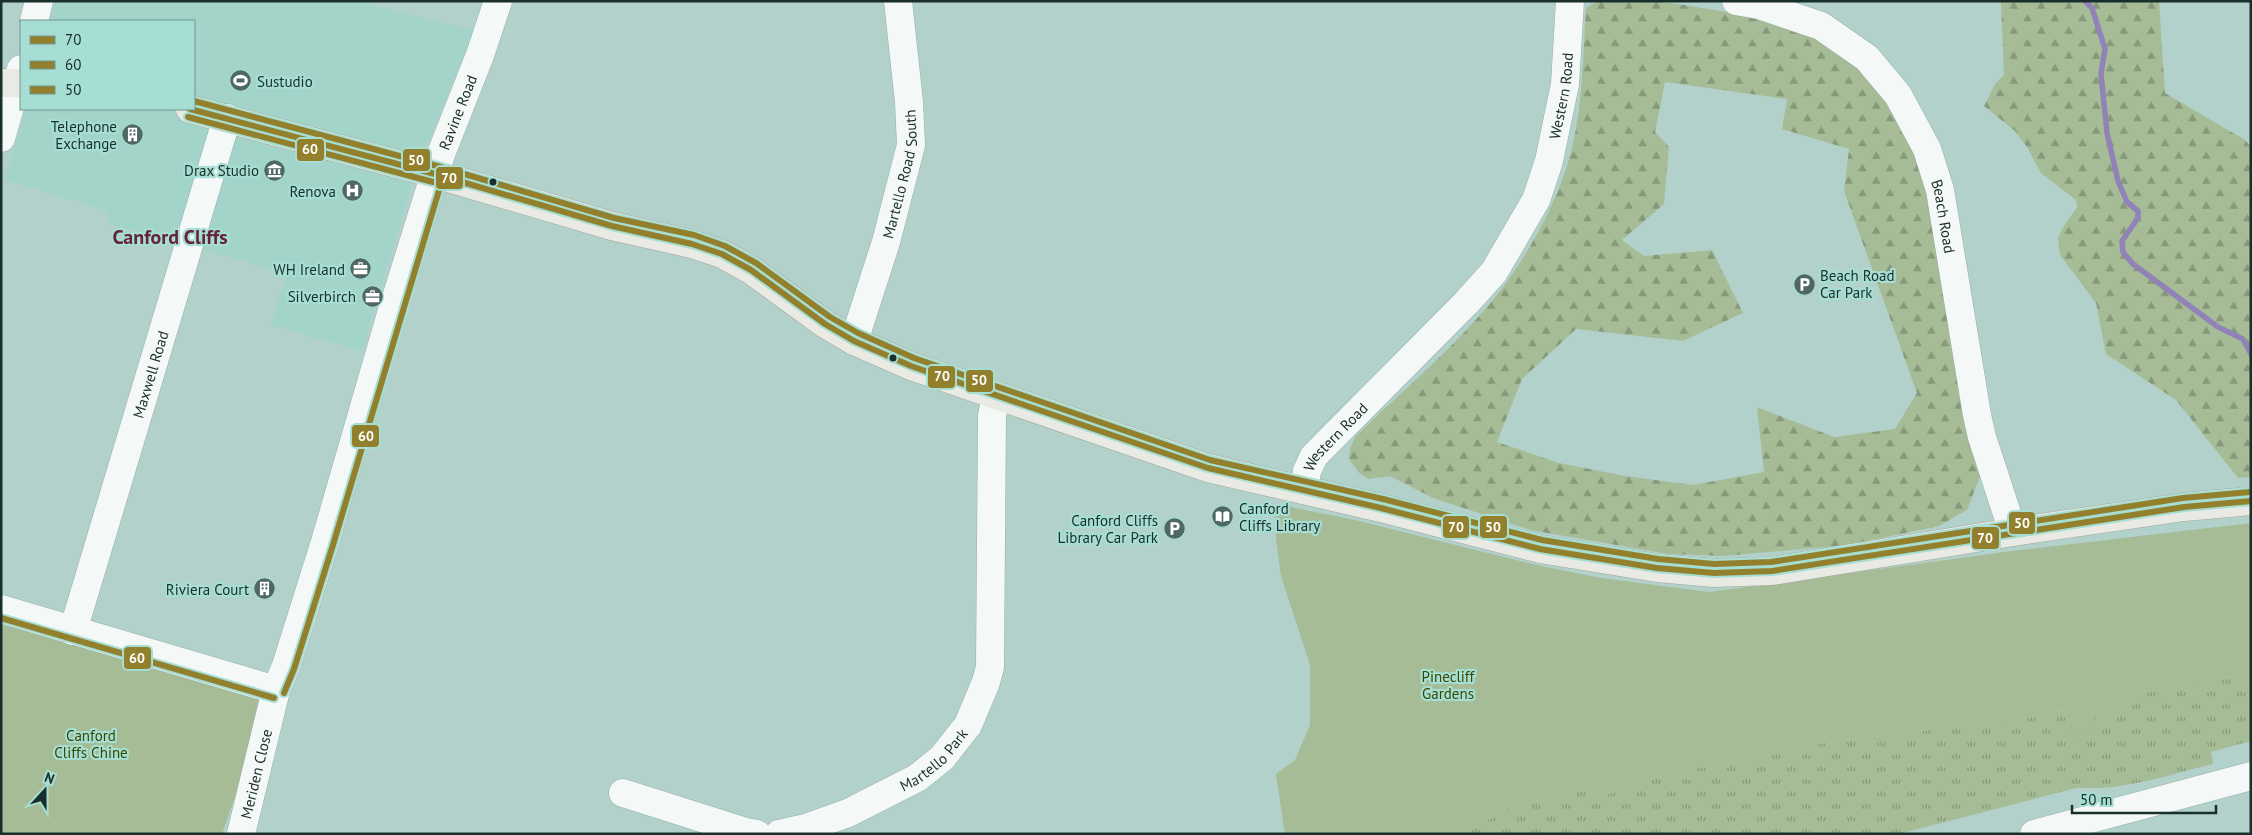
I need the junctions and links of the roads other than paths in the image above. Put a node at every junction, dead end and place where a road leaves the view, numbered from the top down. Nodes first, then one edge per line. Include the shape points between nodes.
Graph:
1 (39, 1) edge
2 (498, 1) edge
3 (898, 1) edge
4 (1570, 1) edge
5 (1736, 1) edge
6 (34, 20) edge
7 (15, 80) edge
8 (194, 110) edge
9 (227, 118) junction
10 (1, 138) edge
11 (435, 174) junction
12 (854, 341) junction
13 (996, 396) junction
14 (1304, 490) junction
15 (2251, 500) edge
16 (2013, 532) junction
17 (1, 609) edge
18 (73, 631) junction
19 (274, 702) junction
20 (2251, 776) edge
21 (623, 794) dead end
22 (241, 834) edge
23 (757, 834) edge
24 (779, 834) edge
25 (2034, 834) edge

1 - 6 street
2 - 11 street, Ravine Road
3 - 12 street, Martello Road South via 909,102 910,145 886,242
4 - 14 street, Western Road via 1565,84 1549,160 1536,200 1494,272 1314,456
5 - 16 street, Beach Road via 1821,26 1867,58 1898,95 1927,149 1940,190 1977,415
7 - 10 street
8 - 9 main road, Western Road
9 - 11 main road, Western Road
9 - 18 street, Maxwell Road
11 - 12 main road, Western Road via 612,226 722,254 751,270
11 - 19 street, Ravine Road
12 - 13 main road, Western Road via 911,366
13 - 14 main road, Western Road via 1208,468
13 - 24 street, Martello Park via 992,416 990,667 968,725 942,758 918,778 848,813
14 - 16 main road via 1540,549 1657,568 1714,573 1782,569
15 - 16 main road
17 - 18 street
18 - 19 street
19 - 22 street, Meriden Close
20 - 25 street
21 - 23 street

